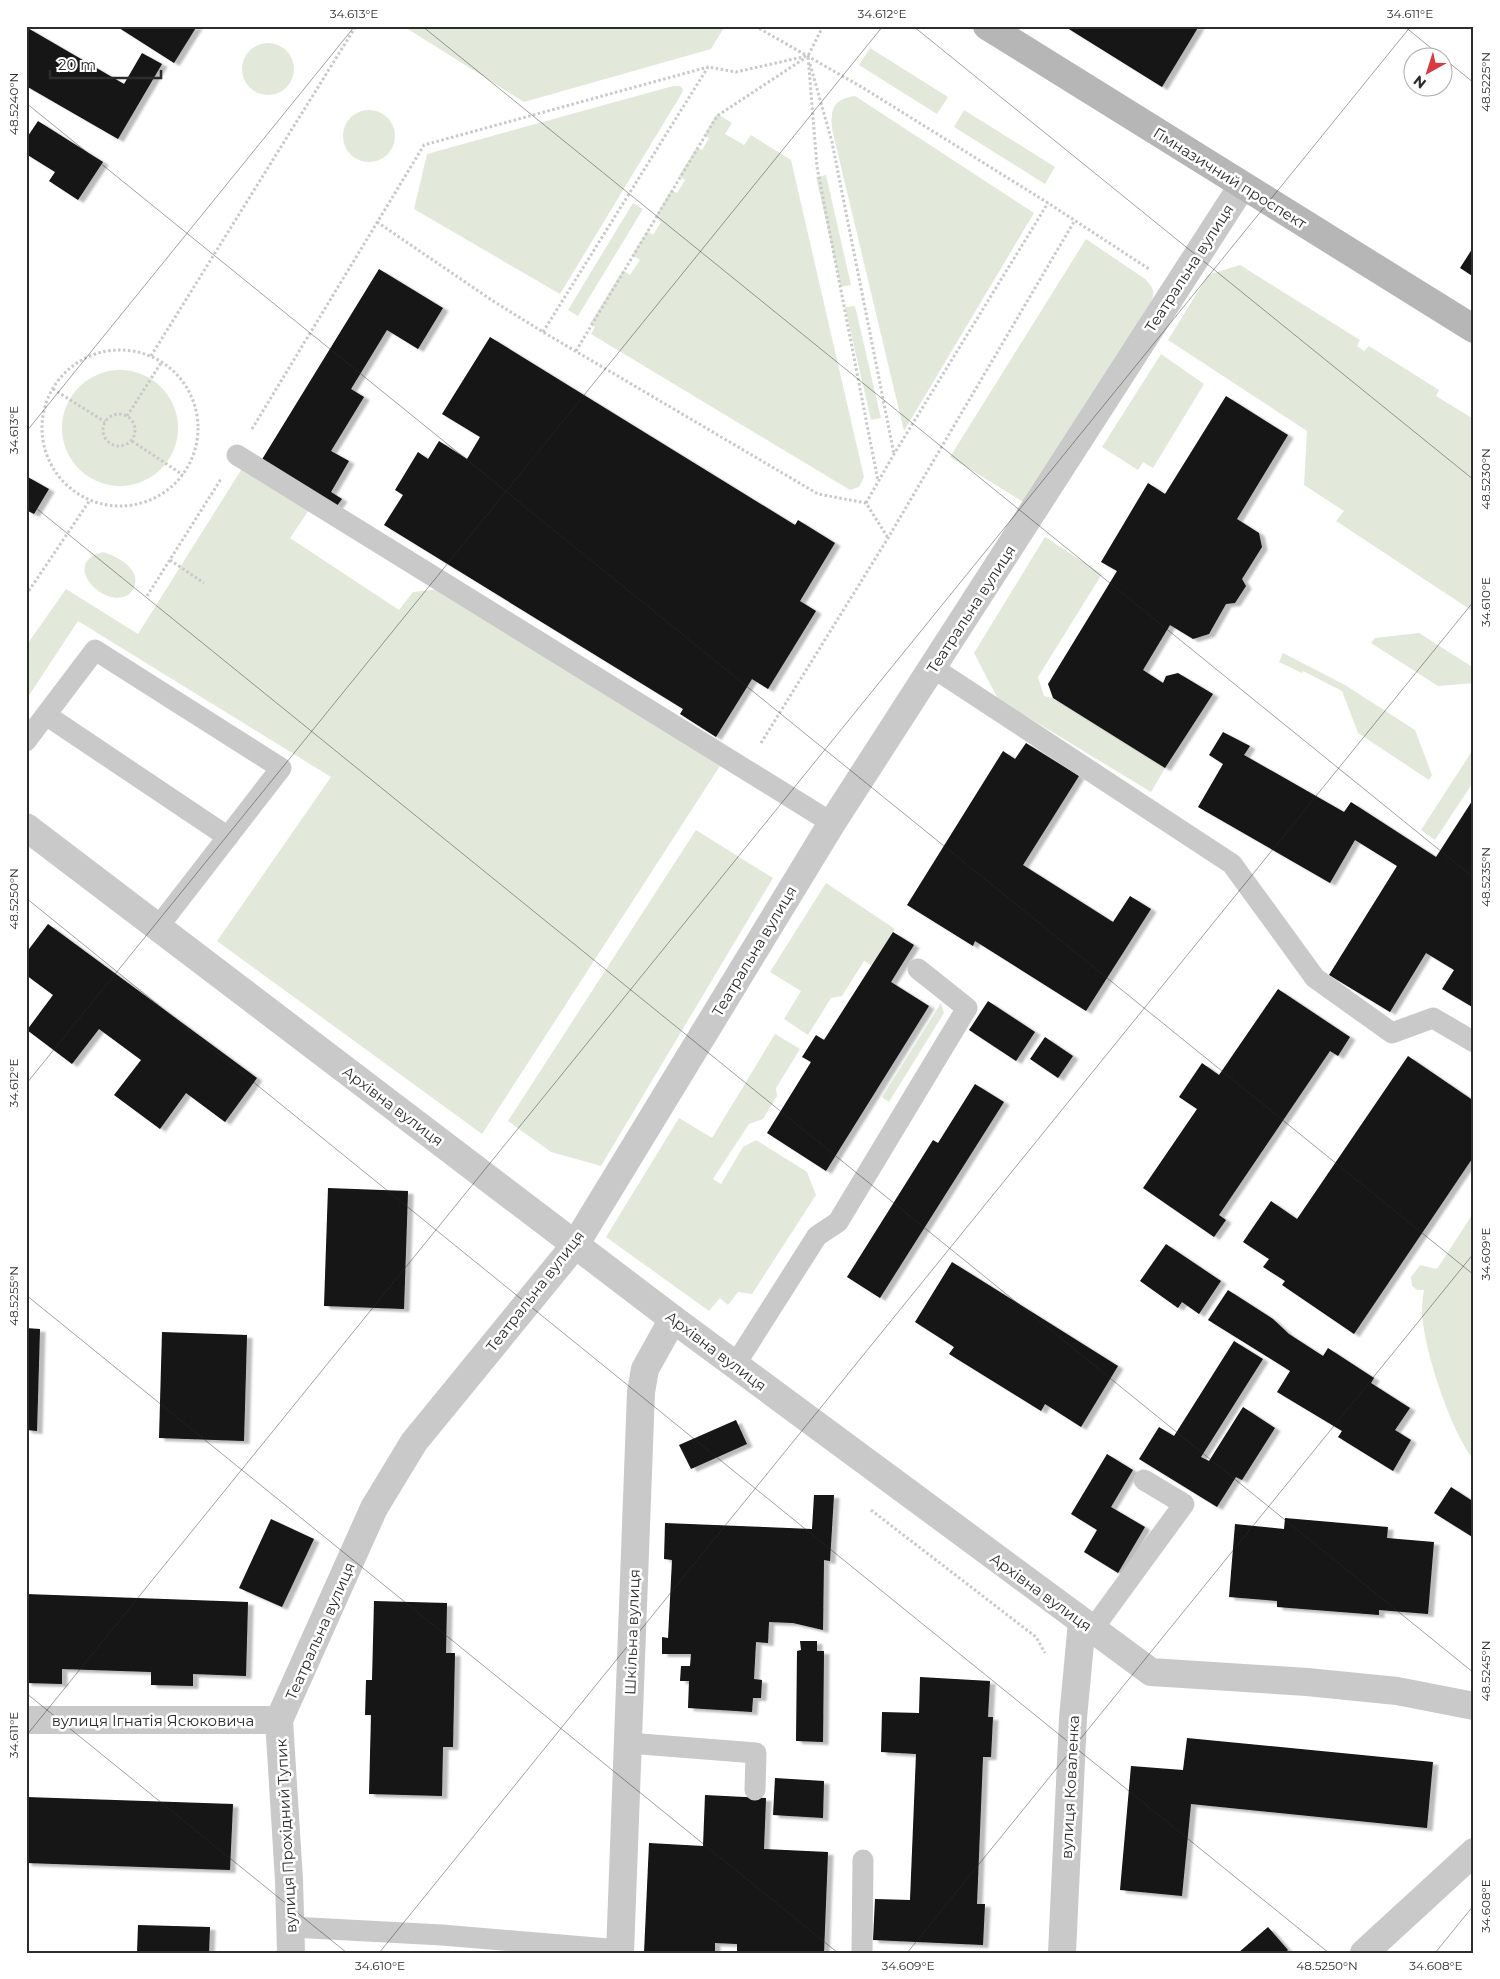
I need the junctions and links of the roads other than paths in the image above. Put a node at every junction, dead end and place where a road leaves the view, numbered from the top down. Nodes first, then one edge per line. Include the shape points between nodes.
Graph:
1 (987, 26) edge
2 (1242, 186) junction
3 (1474, 329) edge
4 (237, 454) road end
5 (932, 667) junction
6 (46, 715) junction
7 (26, 741) edge
8 (832, 823) junction
9 (26, 827) edge
10 (228, 838) junction
11 (158, 927) junction
12 (918, 969) dead end
13 (1474, 1042) edge
14 (575, 1245) junction
15 (673, 1319) junction
16 (735, 1365) junction
17 (1144, 1480) dead end
18 (1087, 1626) junction
19 (1474, 1706) edge
20 (26, 1720) edge
21 (279, 1720) junction
22 (628, 1743) junction
23 (755, 1790) dead end
24 (1474, 1852) edge
25 (863, 1860) dead end
26 (291, 1940) edge
27 (620, 1952) edge
28 (862, 1953) edge
29 (1062, 1953) edge
30 (1364, 1953) edge

1 - 2 main road, Гімназичний проспект
2 - 3 main road, Гімназичний проспект
2 - 5 street, Театральна вулиця
4 - 8 lane
5 - 8 street, Театральна вулиця
5 - 13 lane via 1232,864 1315,978 1392,1033 1434,1018
6 - 7 lane
6 - 10 lane
6 - 10 lane via 95,650 281,768
8 - 14 street, Театральна вулиця
9 - 11 street, Архівна вулиця
10 - 11 lane
11 - 14 street, Архівна вулиця
12 - 16 lane via 967,1008 838,1222 817,1236
14 - 15 street, Архівна вулиця
14 - 21 street, Театральна вулиця via 414,1442 374,1508
15 - 16 street, Архівна вулиця
15 - 22 street, Шкільна вулиця via 645,1369 641,1392
16 - 18 street, Архівна вулиця
17 - 18 lane via 1184,1504
18 - 19 street, Архівна вулиця via 1151,1672 1397,1691
18 - 29 street, вулиця Коваленка via 1073,1718
20 - 21 street, вулиця Ігнатія Ясюковича
21 - 26 street, вулиця Прохідний Тупик
22 - 23 lane via 756,1753
22 - 27 street, Шкільна вулиця
24 - 30 street
25 - 28 lane
26 - 27 lane via 442,1935

